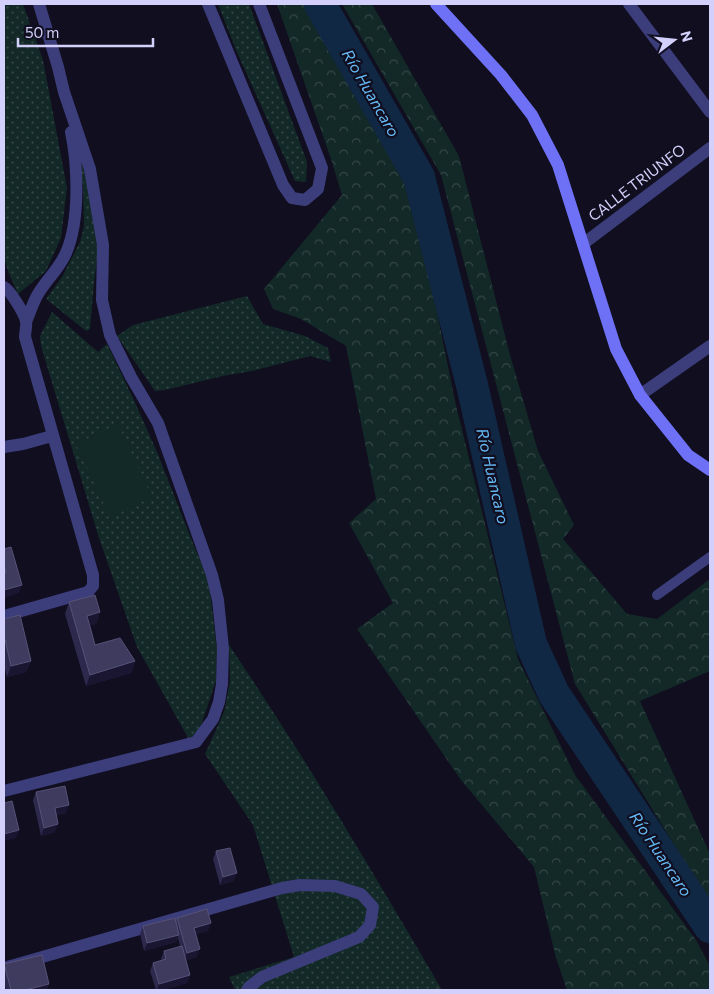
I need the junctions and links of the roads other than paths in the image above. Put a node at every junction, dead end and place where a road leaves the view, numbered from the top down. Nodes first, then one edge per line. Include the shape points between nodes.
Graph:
1 (39, 4) edge
2 (208, 4) edge
3 (259, 4) edge
4 (436, 4) edge
5 (631, 4) edge
6 (64, 92) junction
7 (710, 112) edge
8 (710, 148) edge
9 (583, 244) junction
10 (4, 287) edge
11 (26, 322) junction
12 (710, 346) edge
13 (640, 395) junction
14 (52, 436) junction
15 (4, 447) edge
16 (710, 470) edge
17 (710, 557) edge
18 (657, 595) dead end
19 (4, 616) edge
20 (4, 791) edge
21 (4, 968) edge
22 (245, 989) edge

1 - 6 street
2 - 3 street via 282,185 292,198 305,200 318,189 322,168
4 - 9 street via 501,75 532,115 558,165
5 - 7 street
6 - 11 street via 76,172 75,224 60,264 38,294
6 - 20 street via 90,169 98,210 104,245 102,300 110,335 158,423 212,575 222,632 222,684 213,719 196,742
8 - 9 street, CALLE TRIUNFO
9 - 13 street via 616,349
10 - 11 street
11 - 14 street via 24,337
12 - 13 street
13 - 16 street via 688,455
14 - 15 street
14 - 19 street via 93,586 88,592
17 - 18 lane
21 - 22 street via 300,885 335,886 361,894 372,908 370,925 359,937 262,977

